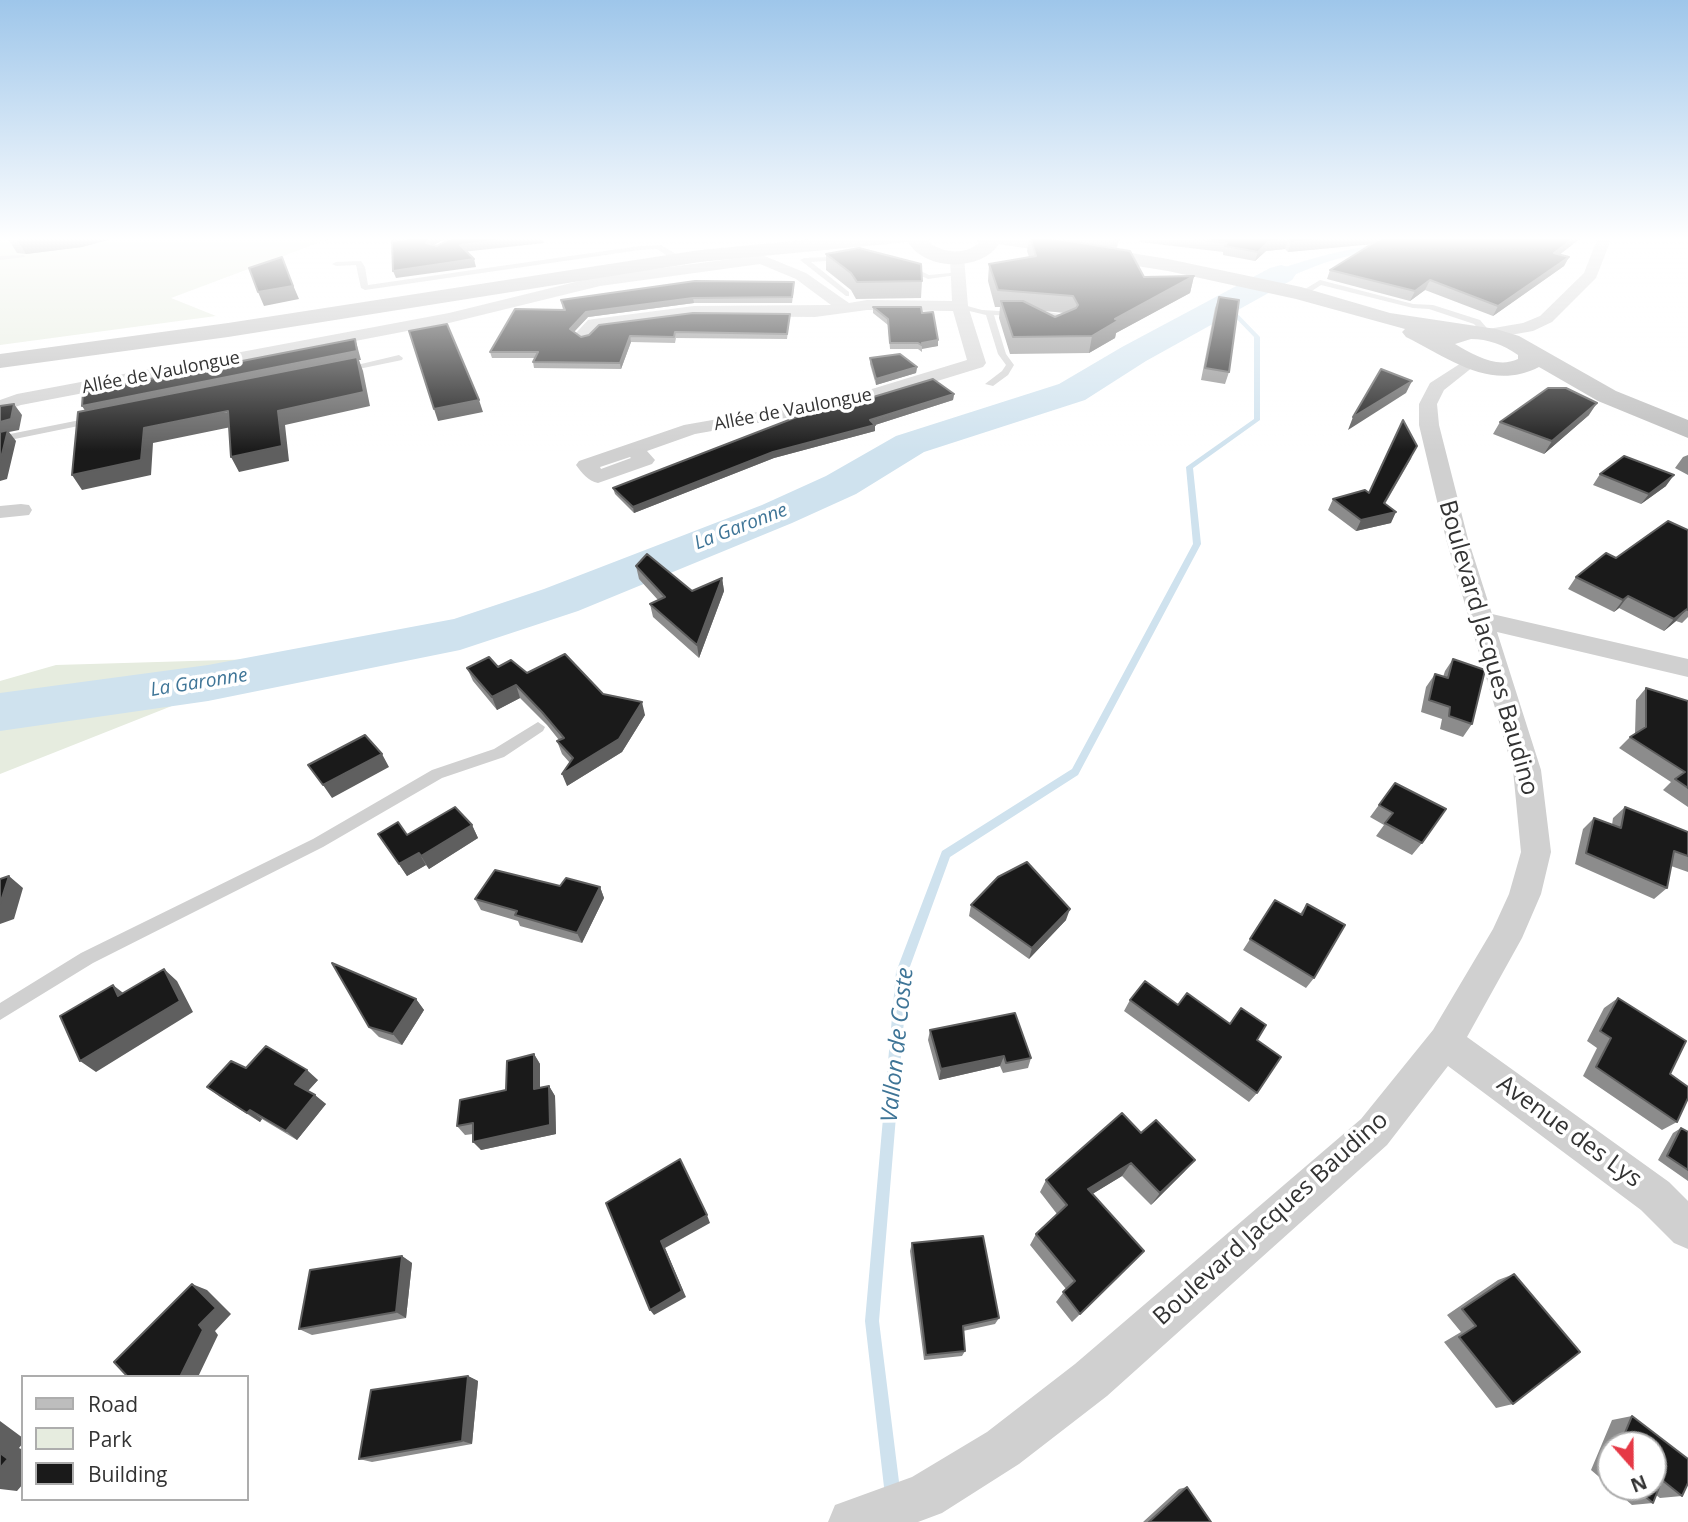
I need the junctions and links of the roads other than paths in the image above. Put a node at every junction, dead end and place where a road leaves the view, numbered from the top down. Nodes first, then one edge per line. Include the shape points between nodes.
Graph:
1 (367, 308) edge
2 (490, 308) edge
3 (826, 308) edge
4 (961, 308) edge
5 (970, 308) edge
6 (1348, 308) edge
7 (1433, 308) edge
8 (1557, 308) edge
9 (989, 312) junction
10 (1023, 314) junction
11 (1042, 326) edge
12 (1053, 328) edge
13 (582, 335) edge
14 (1468, 345) junction
15 (1529, 352) junction
16 (399, 358) dead end
17 (0, 361) edge
18 (1506, 369) junction
19 (332, 372) edge
20 (990, 384) dead end
21 (1607, 396) junction
22 (0, 405) edge
23 (106, 418) edge
24 (1688, 430) edge
25 (0, 439) edge
26 (633, 449) dead end
27 (1482, 620) junction
28 (1688, 667) edge
29 (538, 727) edge
30 (0, 1012) edge
31 (1445, 1042) junction
32 (1688, 1229) edge
33 (856, 1521) edge

1 - 17 main road
2 - 22 street, Allée de Vaulongue
3 - 13 street via 815,312 694,311 594,324
4 - 26 street, Allée de Vaulongue via 976,363 852,401 691,429
5 - 9 lane
6 - 14 main road
7 - 14 lane via 1477,322
8 - 14 street, Boulevard Jacques Baudino via 1527,327
9 - 10 lane
9 - 20 lane via 1010,365
10 - 11 lane
10 - 12 lane via 1066,318 1068,323 1062,328
14 - 15 main road via 1512,341
14 - 18 main road
14 - 27 street, Boulevard Jacques Baudino via 1436,387 1428,404 1429,425
15 - 18 main road via 1531,362 1526,366
15 - 21 main road
16 - 19 lane
18 - 21 main road
21 - 24 main road
23 - 25 lane
27 - 28 street
27 - 31 street, Boulevard Jacques Baudino via 1527,770 1535,852 1525,894 1506,938
29 - 30 lane via 499,753 437,774 318,843 87,958
31 - 32 street, Avenue des Lys via 1655,1196
31 - 33 street, Boulevard Jacques Baudino via 1374,1132 1123,1353 1003,1448 925,1496

